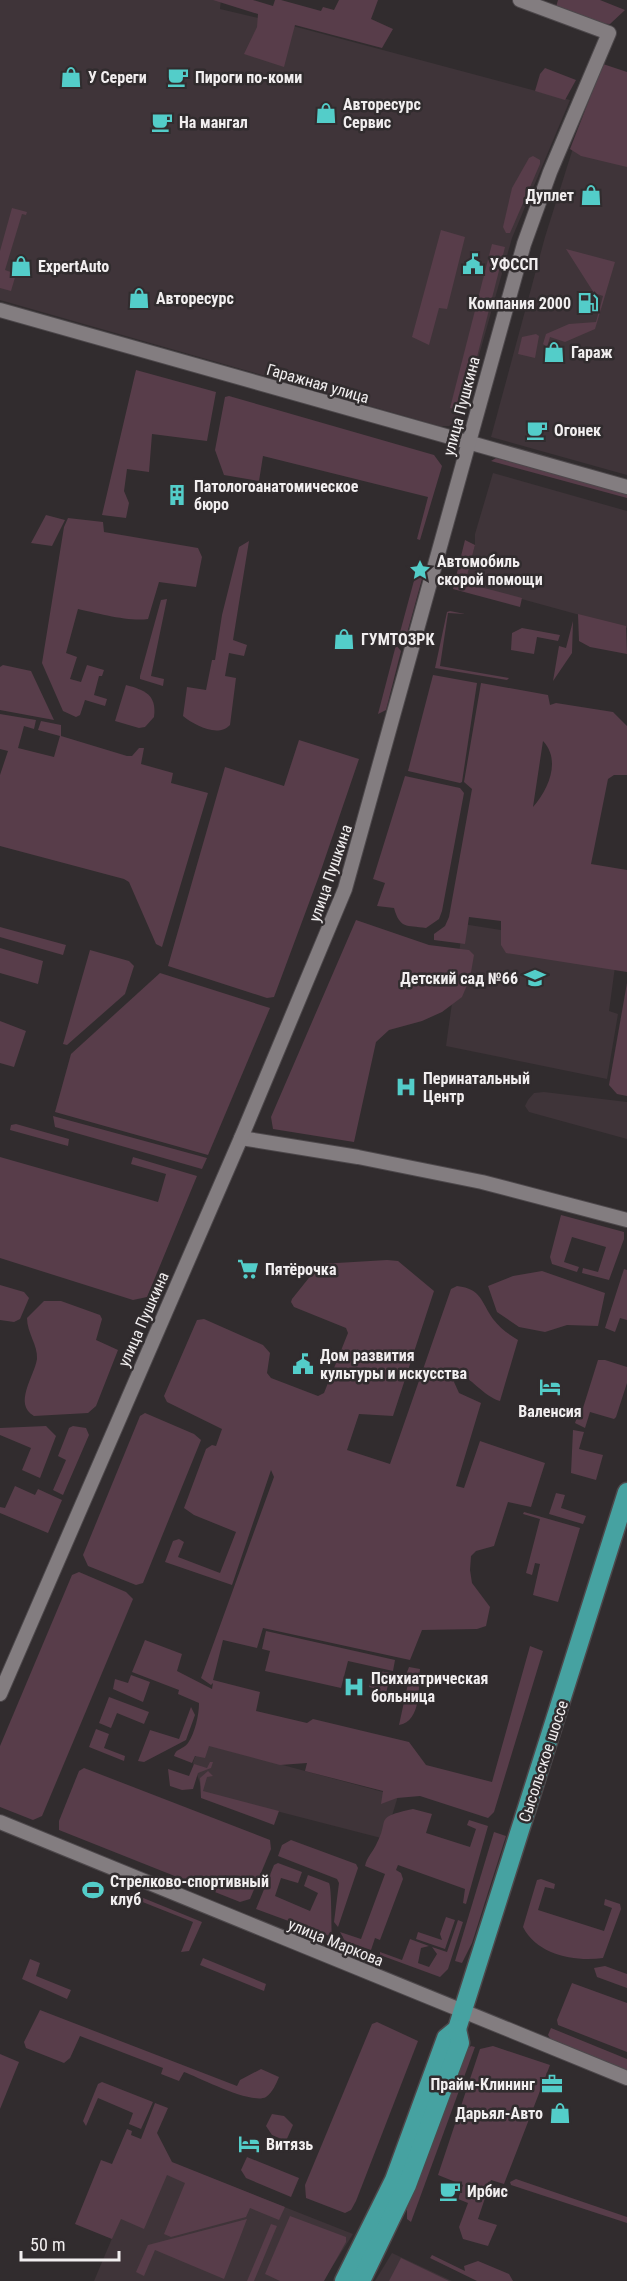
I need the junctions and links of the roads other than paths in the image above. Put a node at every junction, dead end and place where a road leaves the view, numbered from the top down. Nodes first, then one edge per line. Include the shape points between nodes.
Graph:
1 (520, 0) edge
2 (0, 310) edge
3 (467, 443) junction
4 (627, 488) edge
5 (241, 1138) junction
6 (627, 1220) edge
7 (627, 1492) edge
8 (0, 1694) edge
9 (0, 1822) edge
10 (463, 2011) junction
11 (457, 2029) junction
12 (627, 2078) edge
13 (344, 2281) edge
14 (361, 2281) edge

1 - 3 street, улица Пушкина via 609,33 524,244
2 - 3 street, Гаражная улица
3 - 4 street, Гаражная улица
3 - 5 street, улица Пушкина via 345,889
5 - 6 street via 482,1182
5 - 8 street, улица Пушкина
7 - 10 main road, Сысольское шоссе
9 - 10 street, улица Маркова
10 - 11 main road, Сысольское шоссе
10 - 12 street, улица Маркова
11 - 13 main road, Сысольское шоссе via 446,2038 394,2180
11 - 14 main road, Сысольское шоссе via 460,2043 411,2174

